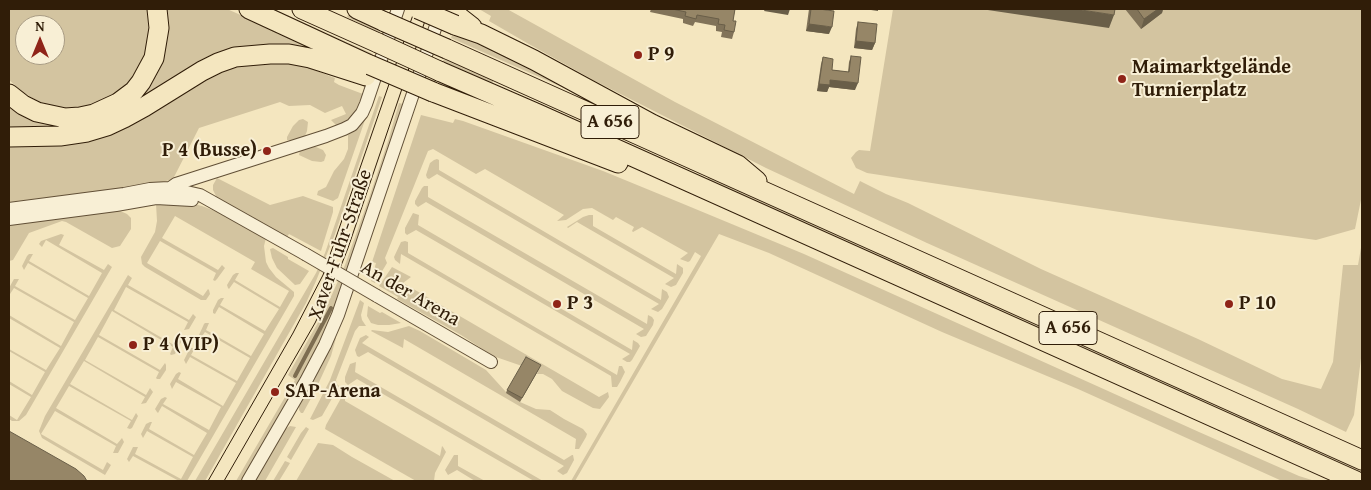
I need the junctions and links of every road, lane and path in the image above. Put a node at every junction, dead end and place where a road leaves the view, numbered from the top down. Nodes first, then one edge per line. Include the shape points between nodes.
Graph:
1 (157, 9) edge
2 (249, 9) edge
3 (302, 9) edge
4 (357, 9) edge
5 (418, 9) edge
6 (450, 14) edge
7 (391, 15) edge
8 (368, 70) junction
9 (9, 94) edge
10 (9, 137) edge
11 (212, 173) junction
12 (696, 185) junction
13 (169, 188) junction
14 (773, 195) junction
15 (156, 198) junction
16 (207, 200) junction
17 (9, 209) edge
18 (9, 219) edge
19 (490, 362) dead end
20 (1362, 460) edge
21 (248, 481) edge
22 (1356, 481) edge

1 - 9 highway via 159,28 154,58 141,82 118,103 94,114 66,118 37,112
2 - 8 highway
3 - 12 highway, A 656, bridge
4 - 7 highway, A 656
5 - 6 highway, bridge
6 - 14 highway via 481,34 652,124 738,165
6 - 21 street, Xaver-Fuhr-Straße via 338,315 306,381
7 - 11 street, An der Arena via 366,104 352,125
7 - 14 highway, A 656, bridge via 447,49
8 - 10 highway via 289,54 235,57 202,71 107,126 60,136
8 - 12 highway via 503,126 529,130 638,171
11 - 13 street, An der Arena
11 - 16 street via 207,185
12 - 22 highway, A 656
13 - 15 street, An der Arena
13 - 16 street, An der Arena via 197,194
13 - 17 street, An der Arena
14 - 20 highway, A 656
15 - 16 street, An der Arena
15 - 18 street, An der Arena
16 - 19 street, An der Arena, bridge

